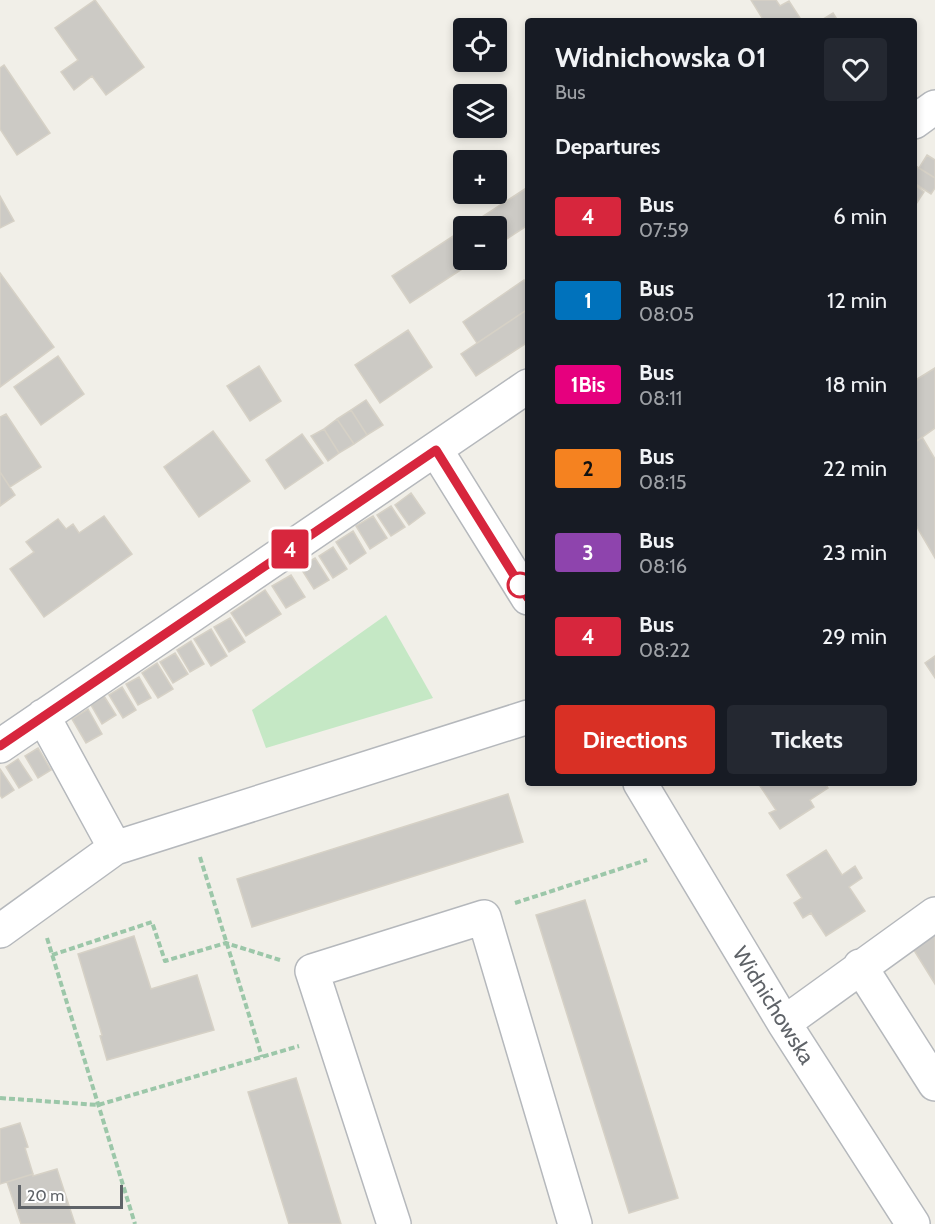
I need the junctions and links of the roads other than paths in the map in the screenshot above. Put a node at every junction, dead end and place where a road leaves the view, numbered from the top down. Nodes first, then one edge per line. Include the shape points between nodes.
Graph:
1 (935, 107) edge
2 (917, 120) edge
3 (525, 388) edge
4 (436, 450) junction
5 (525, 593) edge
6 (43, 716) junction
7 (525, 718) edge
8 (0, 746) edge
9 (642, 786) edge
10 (115, 848) junction
11 (935, 914) edge
12 (0, 931) edge
13 (860, 966) junction
14 (784, 1023) junction
15 (935, 1084) edge
16 (915, 1219) edge
17 (394, 1224) edge
18 (575, 1224) edge

1 - 2 street
3 - 4 street
4 - 5 street
4 - 6 street
6 - 8 street
6 - 10 street
7 - 10 street
9 - 14 street, Widnichowska
10 - 12 street
11 - 13 street
13 - 14 street
13 - 15 street
14 - 16 street, Widnichowska
17 - 18 street via 312,971 484,917

